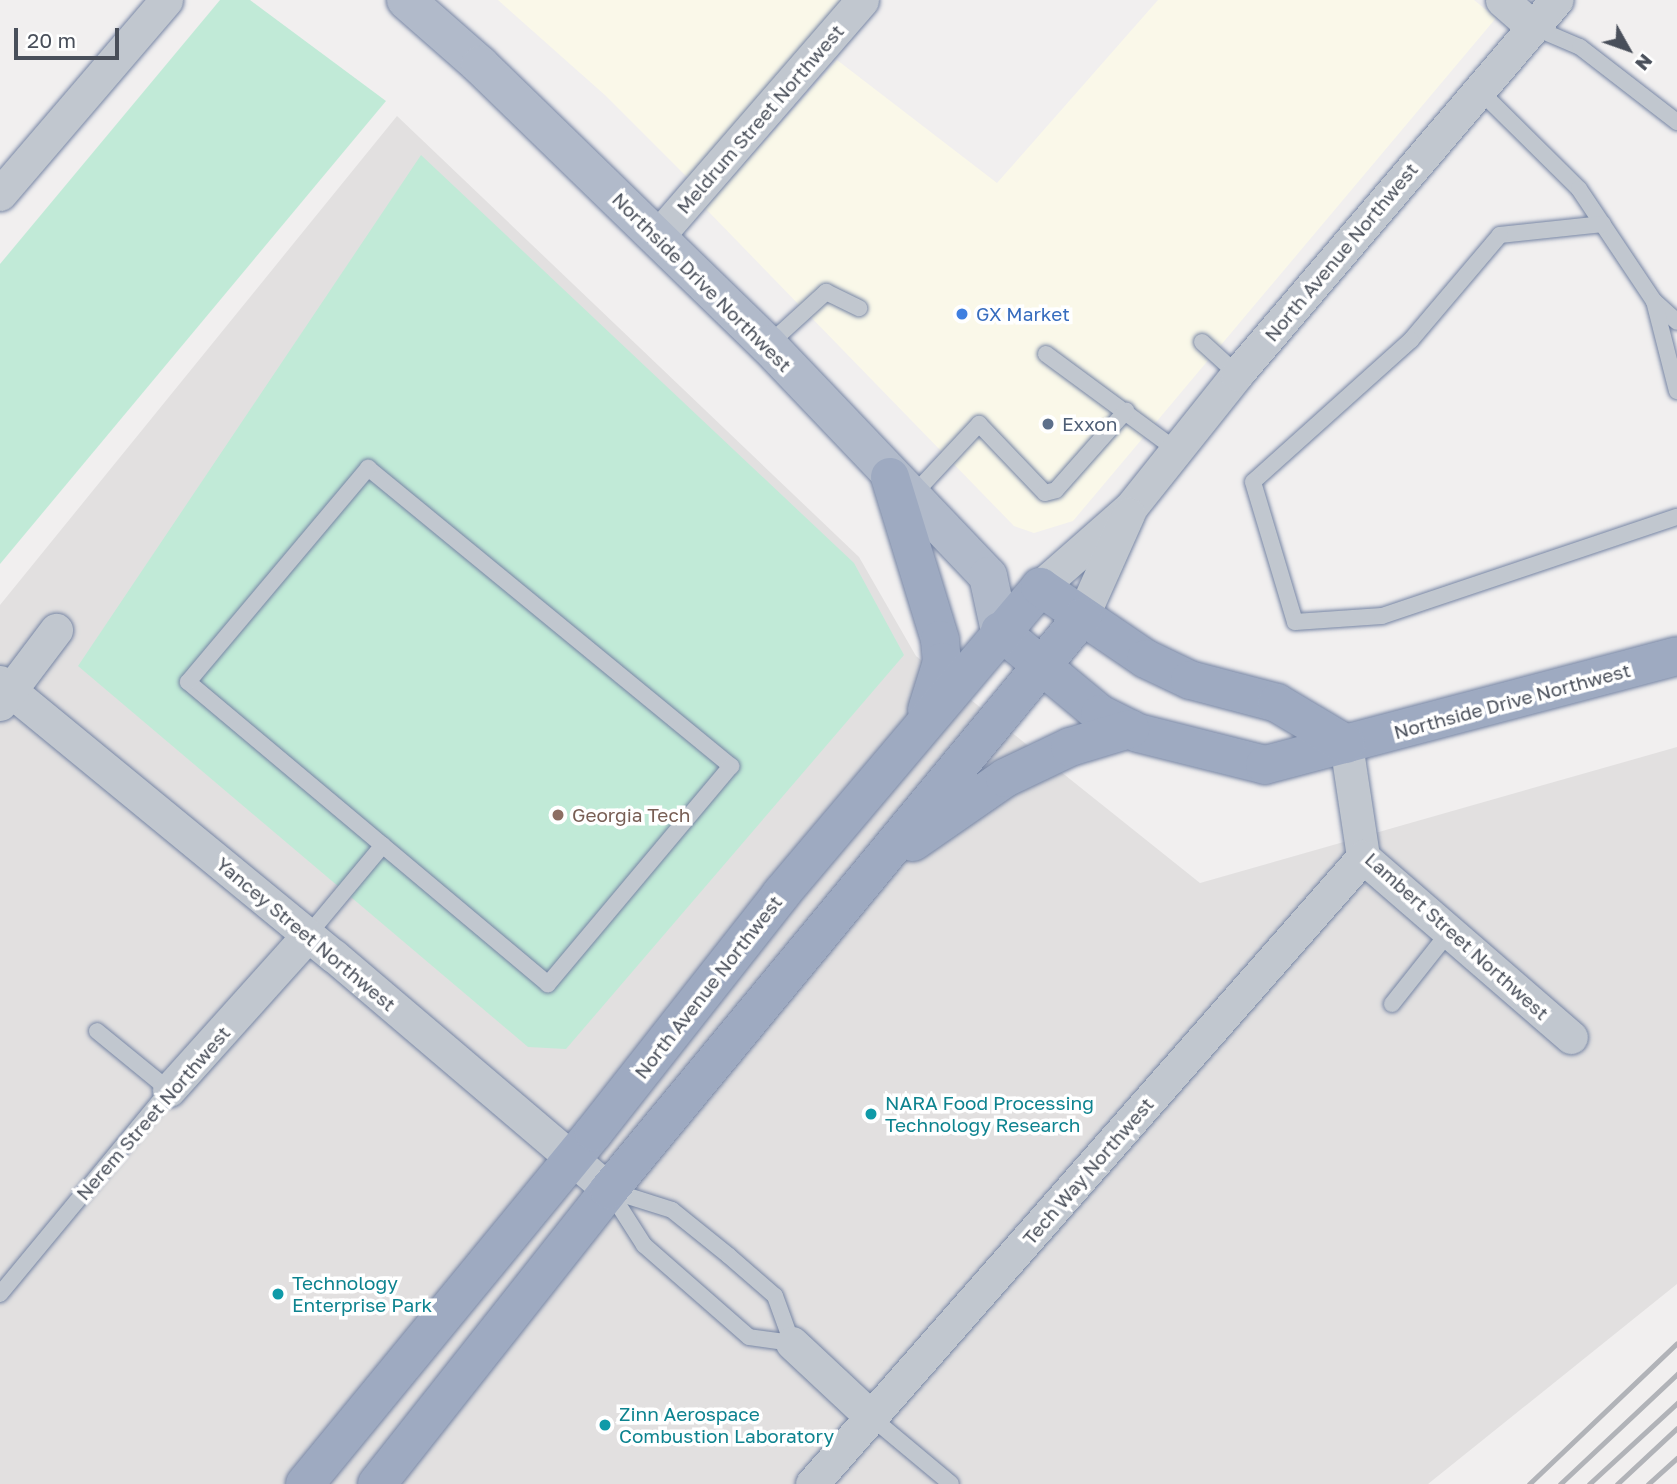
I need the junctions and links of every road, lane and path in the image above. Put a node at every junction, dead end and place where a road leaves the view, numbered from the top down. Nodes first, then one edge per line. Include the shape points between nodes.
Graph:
1 (166, 0) edge
2 (405, 0) edge
3 (862, 0) edge
4 (1502, 0) edge
5 (1556, 0) edge
6 (1533, 27) junction
7 (1479, 90) junction
8 (1677, 122) edge
9 (0, 194) edge
10 (1602, 224) junction
11 (657, 237) junction
12 (1654, 301) junction
13 (859, 308) dead end
14 (1677, 322) edge
15 (1202, 342) dead end
16 (768, 345) junction
17 (1045, 354) dead end
18 (1237, 374) junction
19 (1677, 391) edge
20 (1126, 411) junction
21 (1176, 450) junction
22 (900, 487) junction
23 (1130, 507) junction
24 (1677, 517) edge
25 (988, 576) junction
26 (1040, 587) junction
27 (1082, 617) junction
28 (56, 630) dead end
29 (1000, 631) junction
30 (1677, 656) edge
31 (1041, 668) junction
32 (3, 693) edge
33 (1130, 729) junction
34 (919, 730) junction
35 (1346, 744) junction
36 (383, 845) junction
37 (1363, 857) junction
38 (869, 873) junction
39 (1449, 932) junction
40 (308, 935) junction
41 (1392, 1004) dead end
42 (97, 1031) dead end
43 (1571, 1037) dead end
44 (169, 1090) junction
45 (572, 1158) junction
46 (609, 1190) junction
47 (0, 1294) edge
48 (792, 1343) junction
49 (871, 1417) junction
50 (305, 1484) edge
51 (377, 1484) edge
52 (812, 1484) edge
53 (951, 1484) edge

1 - 9 street
2 - 11 main road, Northside Drive Northwest via 480,65
3 - 11 street, Meldrum Street Northwest
4 - 6 street
5 - 6 street, North Avenue Northwest
6 - 7 street, North Avenue Northwest
6 - 8 lane via 1580,47
7 - 10 lane via 1579,189
7 - 18 street, North Avenue Northwest
10 - 12 lane
10 - 24 lane via 1500,235 1411,340 1253,482 1295,622 1382,616
11 - 16 main road, Northside Drive Northwest
12 - 14 lane
12 - 19 lane
13 - 16 lane via 825,292
15 - 18 lane
16 - 22 main road, Northside Drive Northwest
17 - 20 lane
18 - 21 street, North Avenue Northwest
20 - 21 lane
20 - 22 lane via 1056,491 1045,493 979,424
21 - 23 street, North Avenue Northwest
22 - 25 main road, Northside Drive Northwest
22 - 34 highway via 942,662
23 - 26 street, North Avenue Northwest
23 - 27 street, North Avenue Northwest
25 - 26 main road
25 - 29 main road
26 - 27 highway
26 - 29 highway, North Avenue Northwest
27 - 31 highway, North Avenue Northwest
27 - 35 highway via 1157,665 1190,680 1277,703
28 - 32 street
29 - 31 highway, Northside Drive Northwest
29 - 34 highway, North Avenue Northwest
30 - 35 highway, Northside Drive Northwest
31 - 33 highway, Northside Drive Northwest via 1100,714
31 - 38 highway, North Avenue Northwest
32 - 40 street, Yancey Street Northwest
33 - 35 highway, Northside Drive Northwest via 1265,765
33 - 38 highway via 1070,747 1005,778
34 - 45 highway, North Avenue Northwest via 780,894
35 - 37 street, Lambert Street Northwest
36 - 36 lane via 548,984 731,766 368,468 188,682
36 - 40 lane
37 - 39 street, Lambert Street Northwest
37 - 49 street, Tech Way Northwest
38 - 46 highway, North Avenue Northwest
39 - 41 lane
39 - 43 street, Lambert Street Northwest
40 - 44 street, Nerem Street Northwest
40 - 45 street, Yancey Street Northwest
42 - 44 lane
44 - 47 lane, Nerem Street Northwest
45 - 46 street, Yancey Street Northwest
45 - 50 highway, North Avenue Northwest
46 - 48 lane via 644,1245 749,1337
46 - 48 lane via 672,1210 729,1256 775,1296
46 - 51 highway, North Avenue Northwest
48 - 49 street
49 - 52 street, Tech Way Northwest
49 - 53 lane

